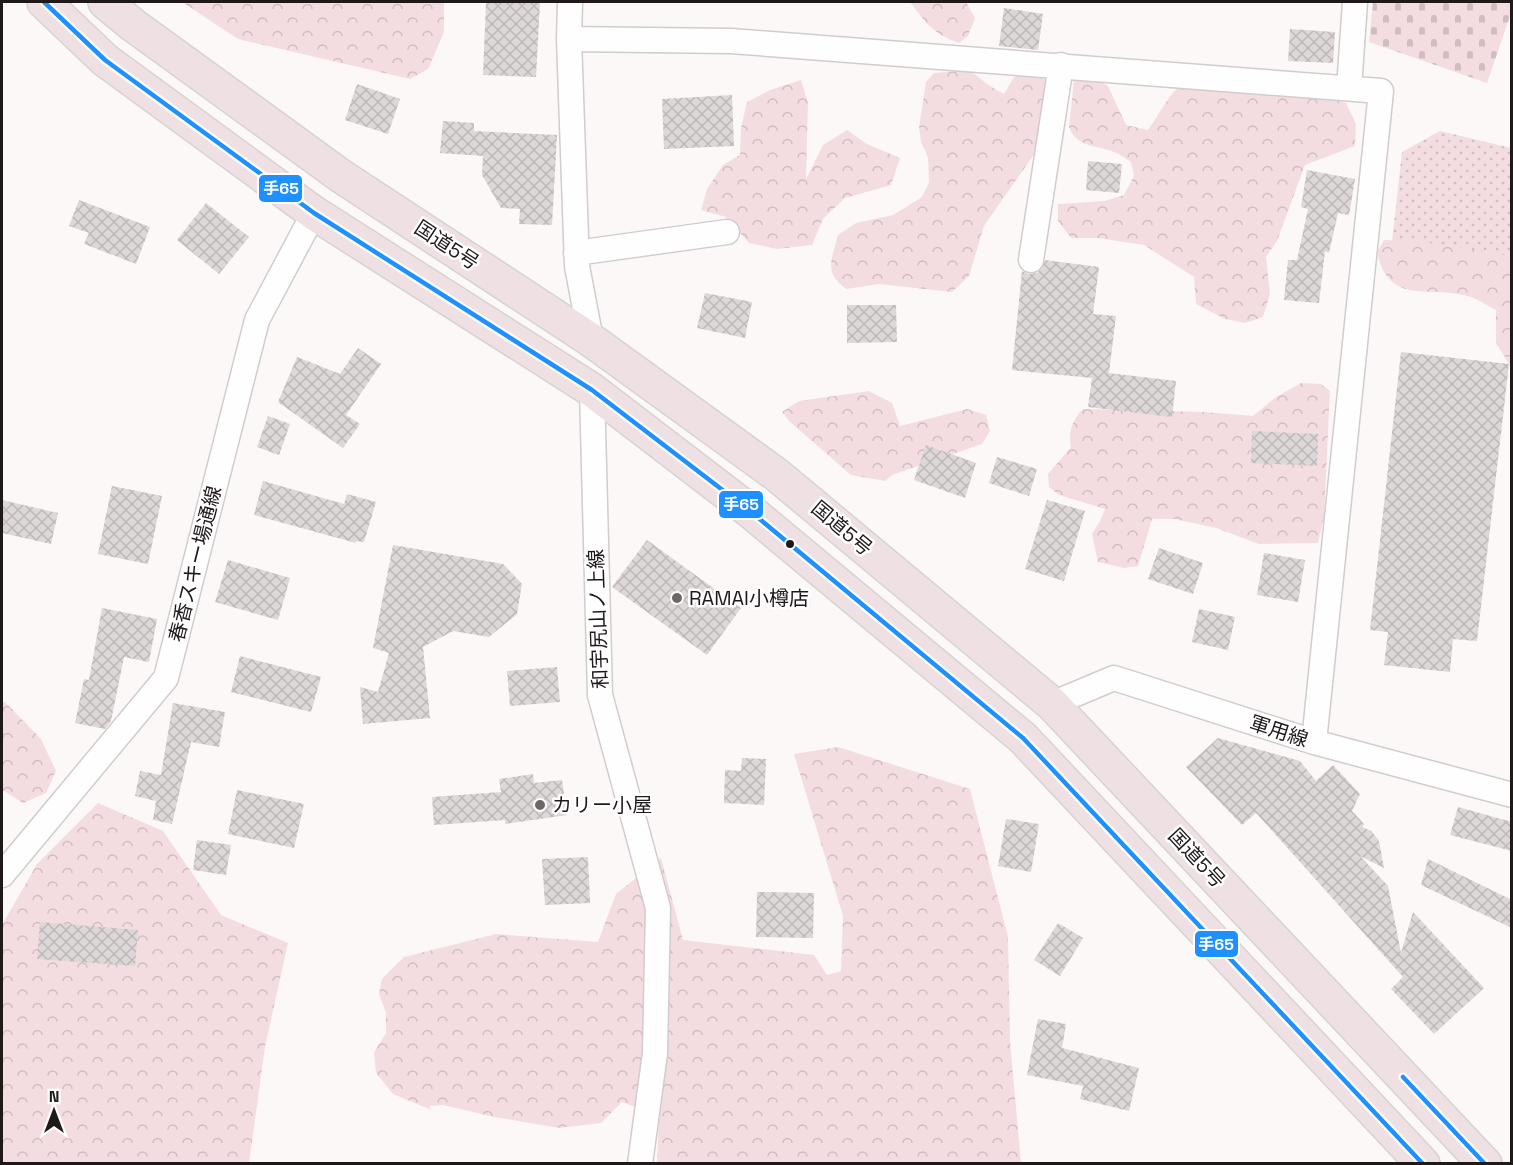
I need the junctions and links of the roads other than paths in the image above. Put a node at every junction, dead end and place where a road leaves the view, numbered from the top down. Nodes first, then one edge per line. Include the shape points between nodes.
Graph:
1 (44, 2) edge
2 (105, 2) edge
3 (570, 2) edge
4 (1355, 2) edge
5 (569, 39) junction
6 (1061, 65) junction
7 (1349, 88) junction
8 (314, 213) junction
9 (727, 232) dead end
10 (576, 252) junction
11 (1031, 260) dead end
12 (591, 340) junction
13 (592, 390) junction
14 (1052, 704) junction
15 (1314, 742) junction
16 (1512, 795) edge
17 (2, 875) edge
18 (640, 1164) edge
19 (1423, 1164) edge
20 (1485, 1164) edge

1 - 8 highway via 105,60
2 - 12 highway, 国道5号 via 341,176
3 - 5 street
4 - 7 street
5 - 6 street via 731,41
5 - 10 street
6 - 7 street
6 - 11 street
7 - 15 street via 1381,91
8 - 13 highway
8 - 17 street, 春香スキー場通線 via 257,320 166,678
9 - 10 street
10 - 12 street
12 - 14 highway, 国道5号 via 777,475
13 - 18 street, 和宇尻山ノ上線 via 600,695 658,908 656,1053
13 - 19 highway via 750,511 1023,738
14 - 15 street, 軍用線 via 1114,678
14 - 20 highway, 国道5号
15 - 16 street, 軍用線

